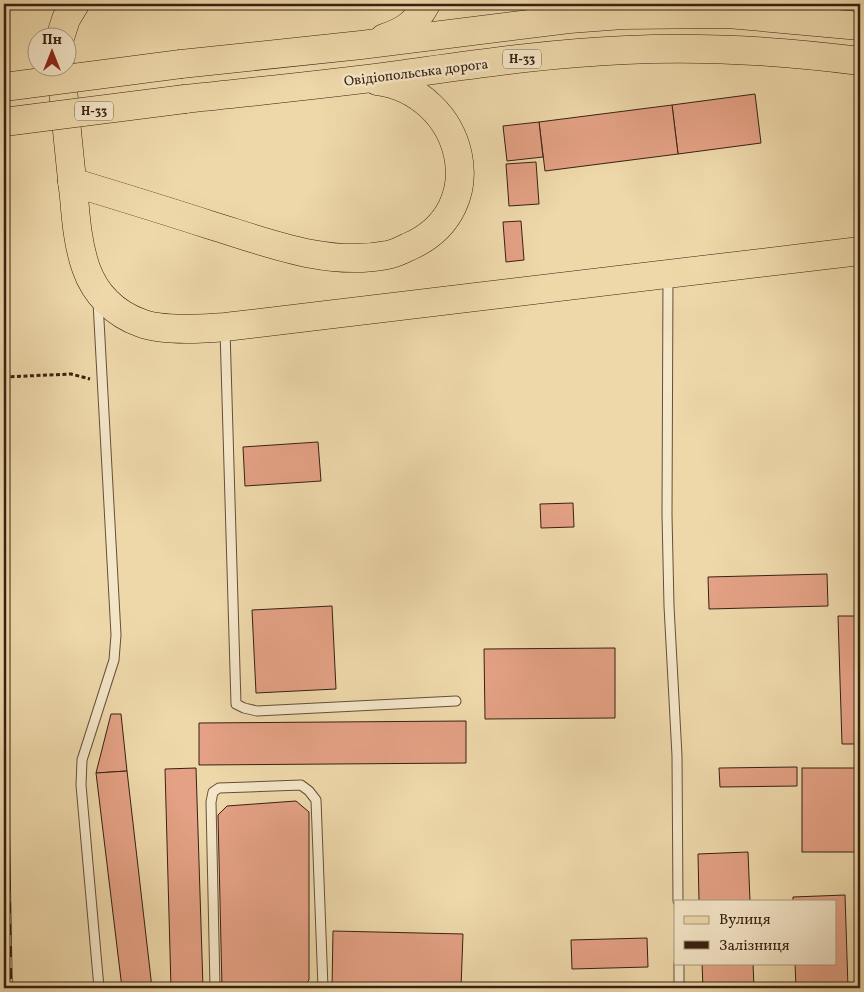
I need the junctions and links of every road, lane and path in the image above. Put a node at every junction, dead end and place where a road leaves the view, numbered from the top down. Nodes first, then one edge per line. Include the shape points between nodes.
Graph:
1 (56, 4) edge
2 (76, 4) edge
3 (426, 4) edge
4 (860, 26) edge
5 (59, 28) edge
6 (63, 28) edge
7 (361, 45) junction
8 (860, 61) edge
9 (62, 78) edge
10 (365, 79) junction
11 (4, 87) edge
12 (4, 122) edge
13 (72, 182) junction
14 (860, 251) edge
15 (668, 273) junction
16 (97, 292) junction
17 (224, 327) junction
18 (4, 377) edge
19 (102, 383) junction
20 (456, 701) dead end
21 (678, 900) edge
22 (679, 964) edge
23 (99, 988) edge
24 (215, 988) edge
25 (324, 988) edge
26 (679, 988) edge

1 - 5 main road
2 - 6 main road
3 - 7 main road via 408,28
4 - 7 main road via 728,14 623,15 551,20
7 - 11 main road, bridge
8 - 10 main road, Овідіопольська дорога / Н-33 via 726,49 624,50 529,58
9 - 13 main road
10 - 12 main road, Овідіопольська дорога / Н-33, bridge
10 - 13 main road via 405,89 430,105 449,128 460,163 460,182 444,220 417,243 389,255 358,258 316,255
13 - 16 main road via 79,244 86,270
14 - 15 main road
15 - 17 main road
15 - 21 lane via 667,515 677,756
16 - 17 main road via 114,308 141,323 162,327
16 - 19 lane
17 - 20 lane via 236,704 257,711
18 - 19 path via 71,374
19 - 23 lane via 116,635 114,660 82,760 81,785
22 - 26 lane
24 - 25 lane via 210,802 213,792 219,788 301,785 316,800

